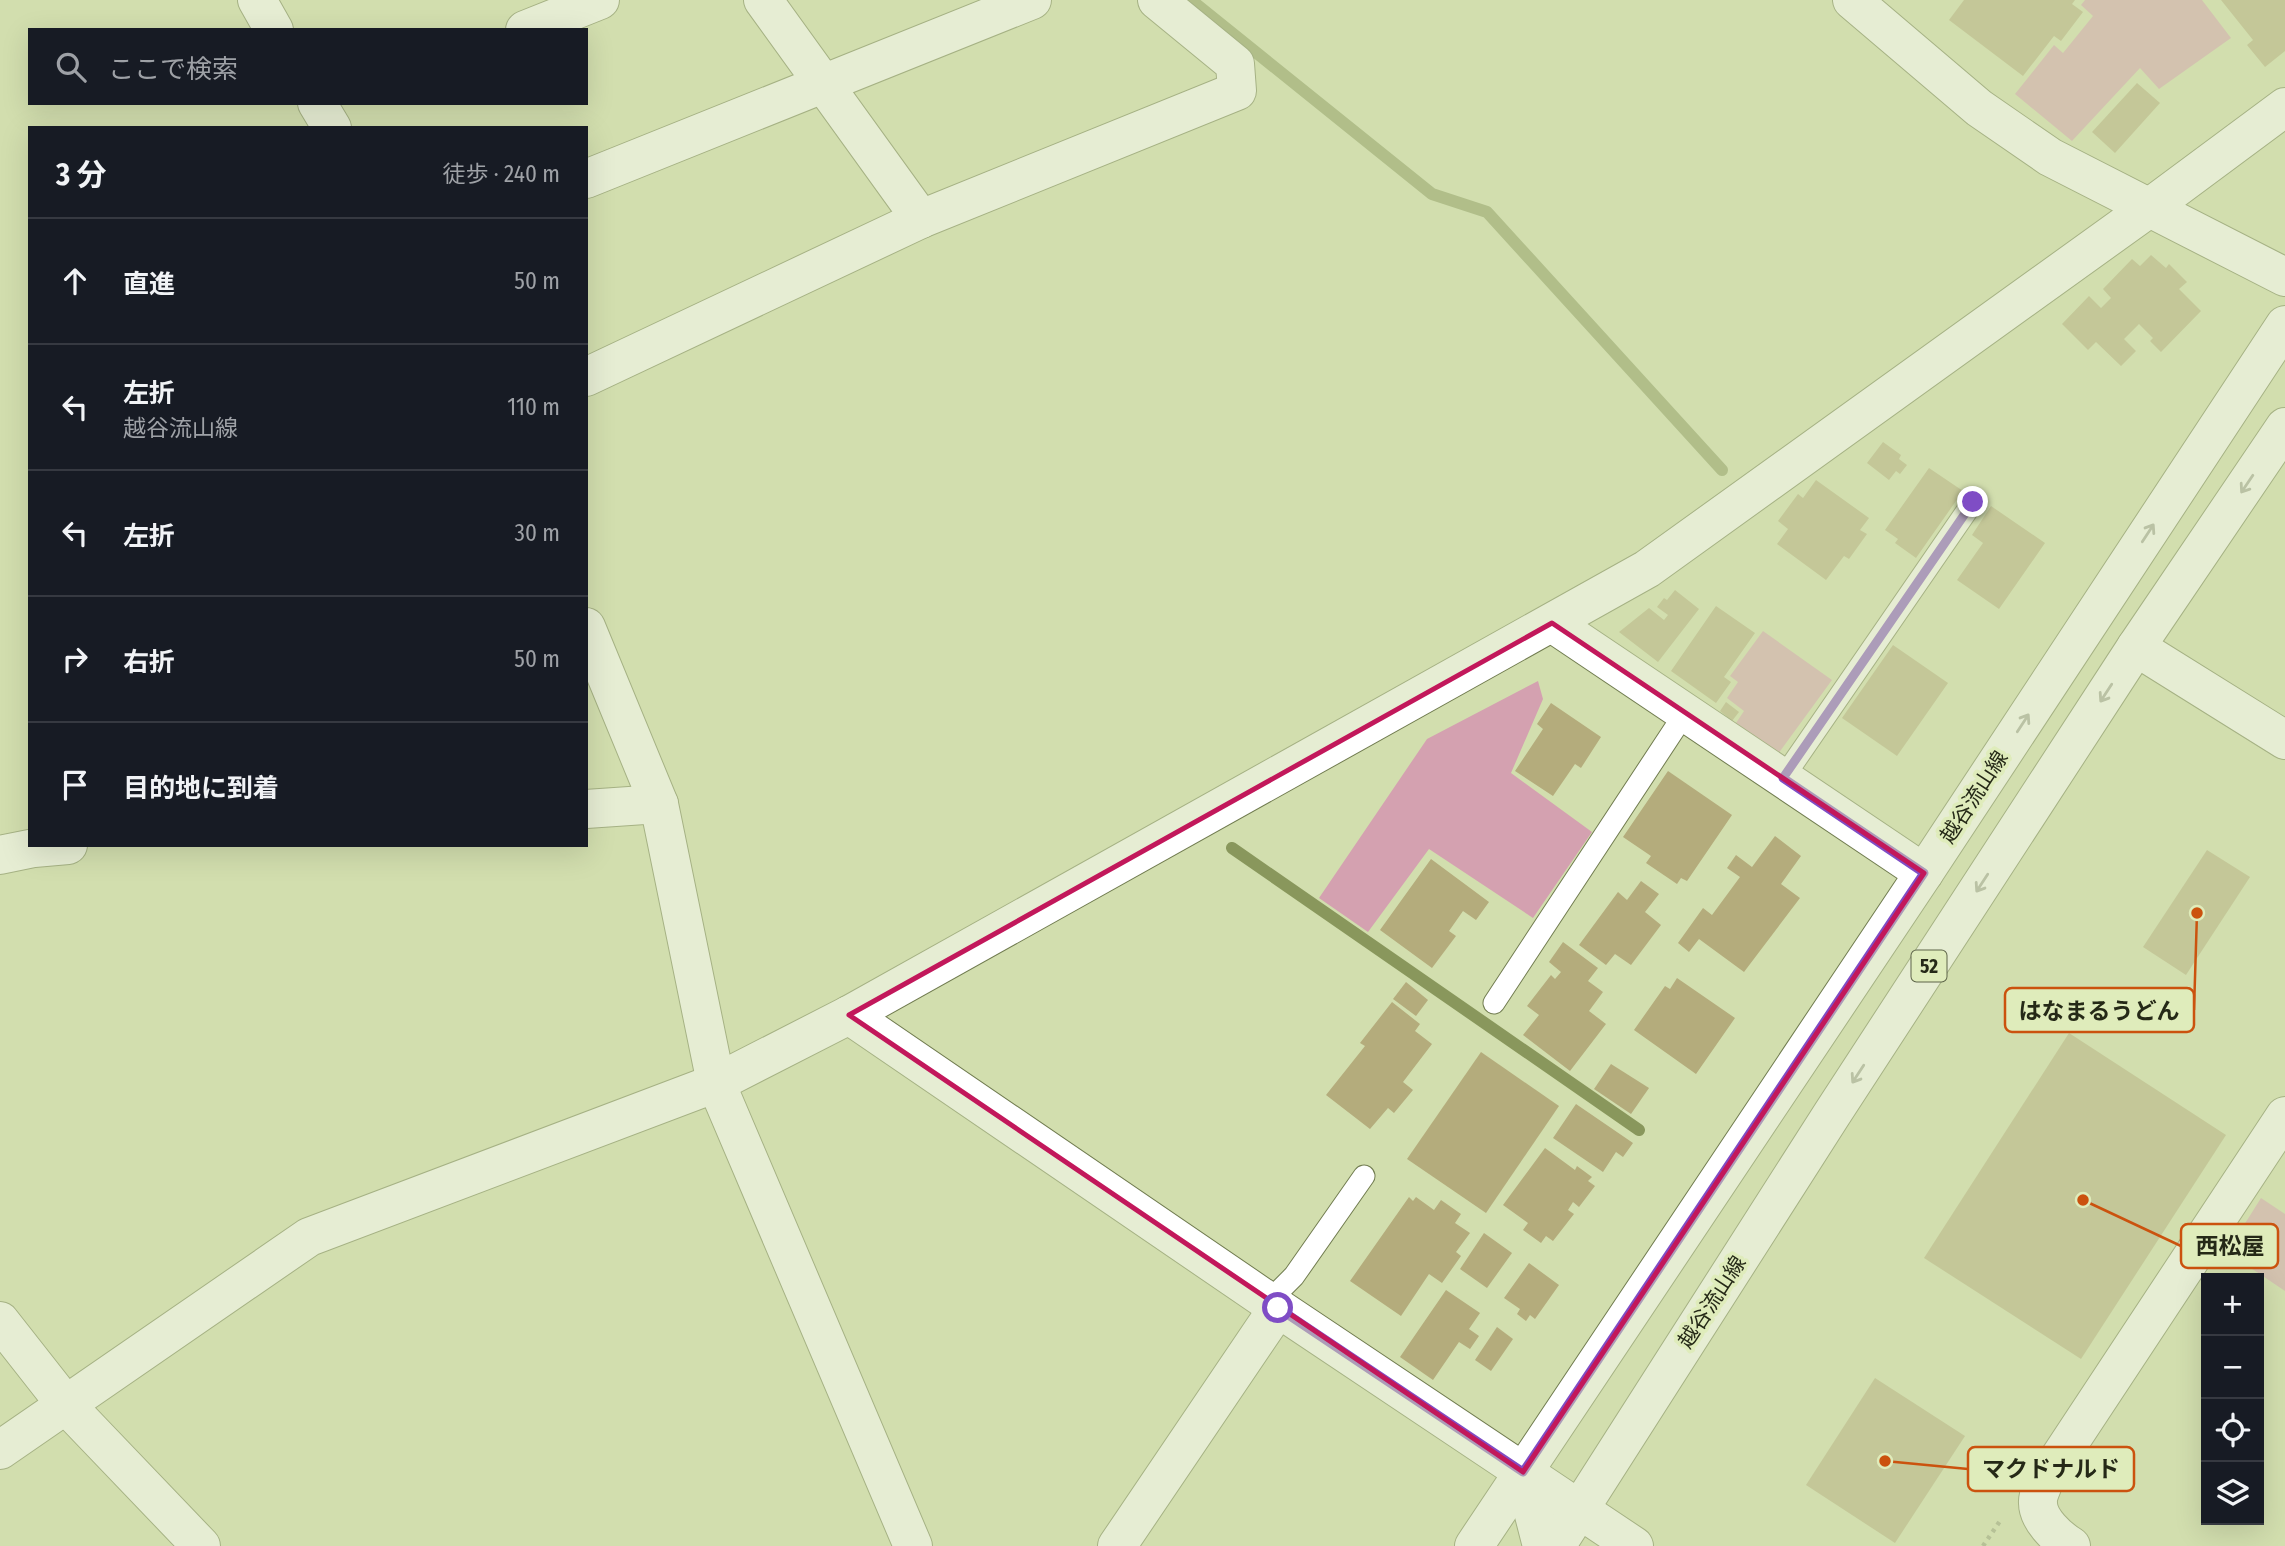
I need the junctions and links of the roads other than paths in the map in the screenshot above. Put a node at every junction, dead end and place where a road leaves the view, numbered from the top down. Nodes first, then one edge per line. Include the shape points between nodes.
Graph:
1 (257, 0) edge
2 (600, 0) edge
3 (763, 0) edge
4 (1032, 0) edge
5 (1157, 0) edge
6 (1852, 0) edge
7 (273, 28) edge
8 (530, 28) edge
9 (822, 83) junction
10 (2285, 107) edge
11 (588, 178) edge
12 (2149, 208) junction
13 (921, 219) junction
14 (2285, 277) edge
15 (2285, 325) edge
16 (588, 376) edge
17 (2285, 427) edge
18 (1973, 502) dead end
19 (1552, 623) junction
20 (588, 632) edge
21 (2136, 647) junction
22 (1685, 713) junction
23 (2285, 740) edge
24 (1783, 778) junction
25 (659, 804) junction
26 (588, 810) edge
27 (45, 847) edge
28 (0, 855) edge
29 (1924, 873) junction
30 (1494, 1003) dead end
31 (849, 1015) junction
32 (716, 1083) junction
33 (2285, 1116) edge
34 (1364, 1176) dead end
35 (1273, 1304) junction
36 (6, 1337) edge
37 (66, 1405) junction
38 (0, 1450) edge
39 (1523, 1472) junction
40 (1580, 1509) junction
41 (201, 1546) edge
42 (913, 1546) edge
43 (1117, 1546) edge
44 (1474, 1546) edge
45 (1542, 1546) edge
46 (1556, 1546) edge
47 (1634, 1546) edge
48 (2071, 1546) edge

1 - 7 street
2 - 8 street
3 - 9 street
4 - 9 street
5 - 13 street via 1236,64 1237,92
6 - 12 street via 1979,108 2050,157
9 - 11 street
9 - 13 street
10 - 12 street
12 - 14 street
12 - 19 street via 1647,569
13 - 16 street
29 -> 15 street, 越谷流山線
17 -> 21 street, 越谷流山線 / 52
18 - 24 lane
19 - 22 street
19 - 31 street
20 - 25 street
21 - 23 street
21 -> 40 street, 越谷流山線 / 52
22 - 24 street
22 - 30 lane
24 - 29 street
25 - 26 street
25 - 32 street
27 - 28 street
29 - 39 street, 越谷流山線
31 - 32 street
31 - 35 street
32 - 37 street via 309,1237
32 - 42 street
33 - 48 street via 2043,1481 2040,1510 2058,1538
34 - 35 lane
35 - 39 street
35 - 43 street
36 - 37 street
37 - 38 street
37 - 41 street
39 - 40 street
39 - 44 street, 越谷流山線
39 - 45 street
40 - 46 street, 越谷流山線 / 52
40 - 47 street

